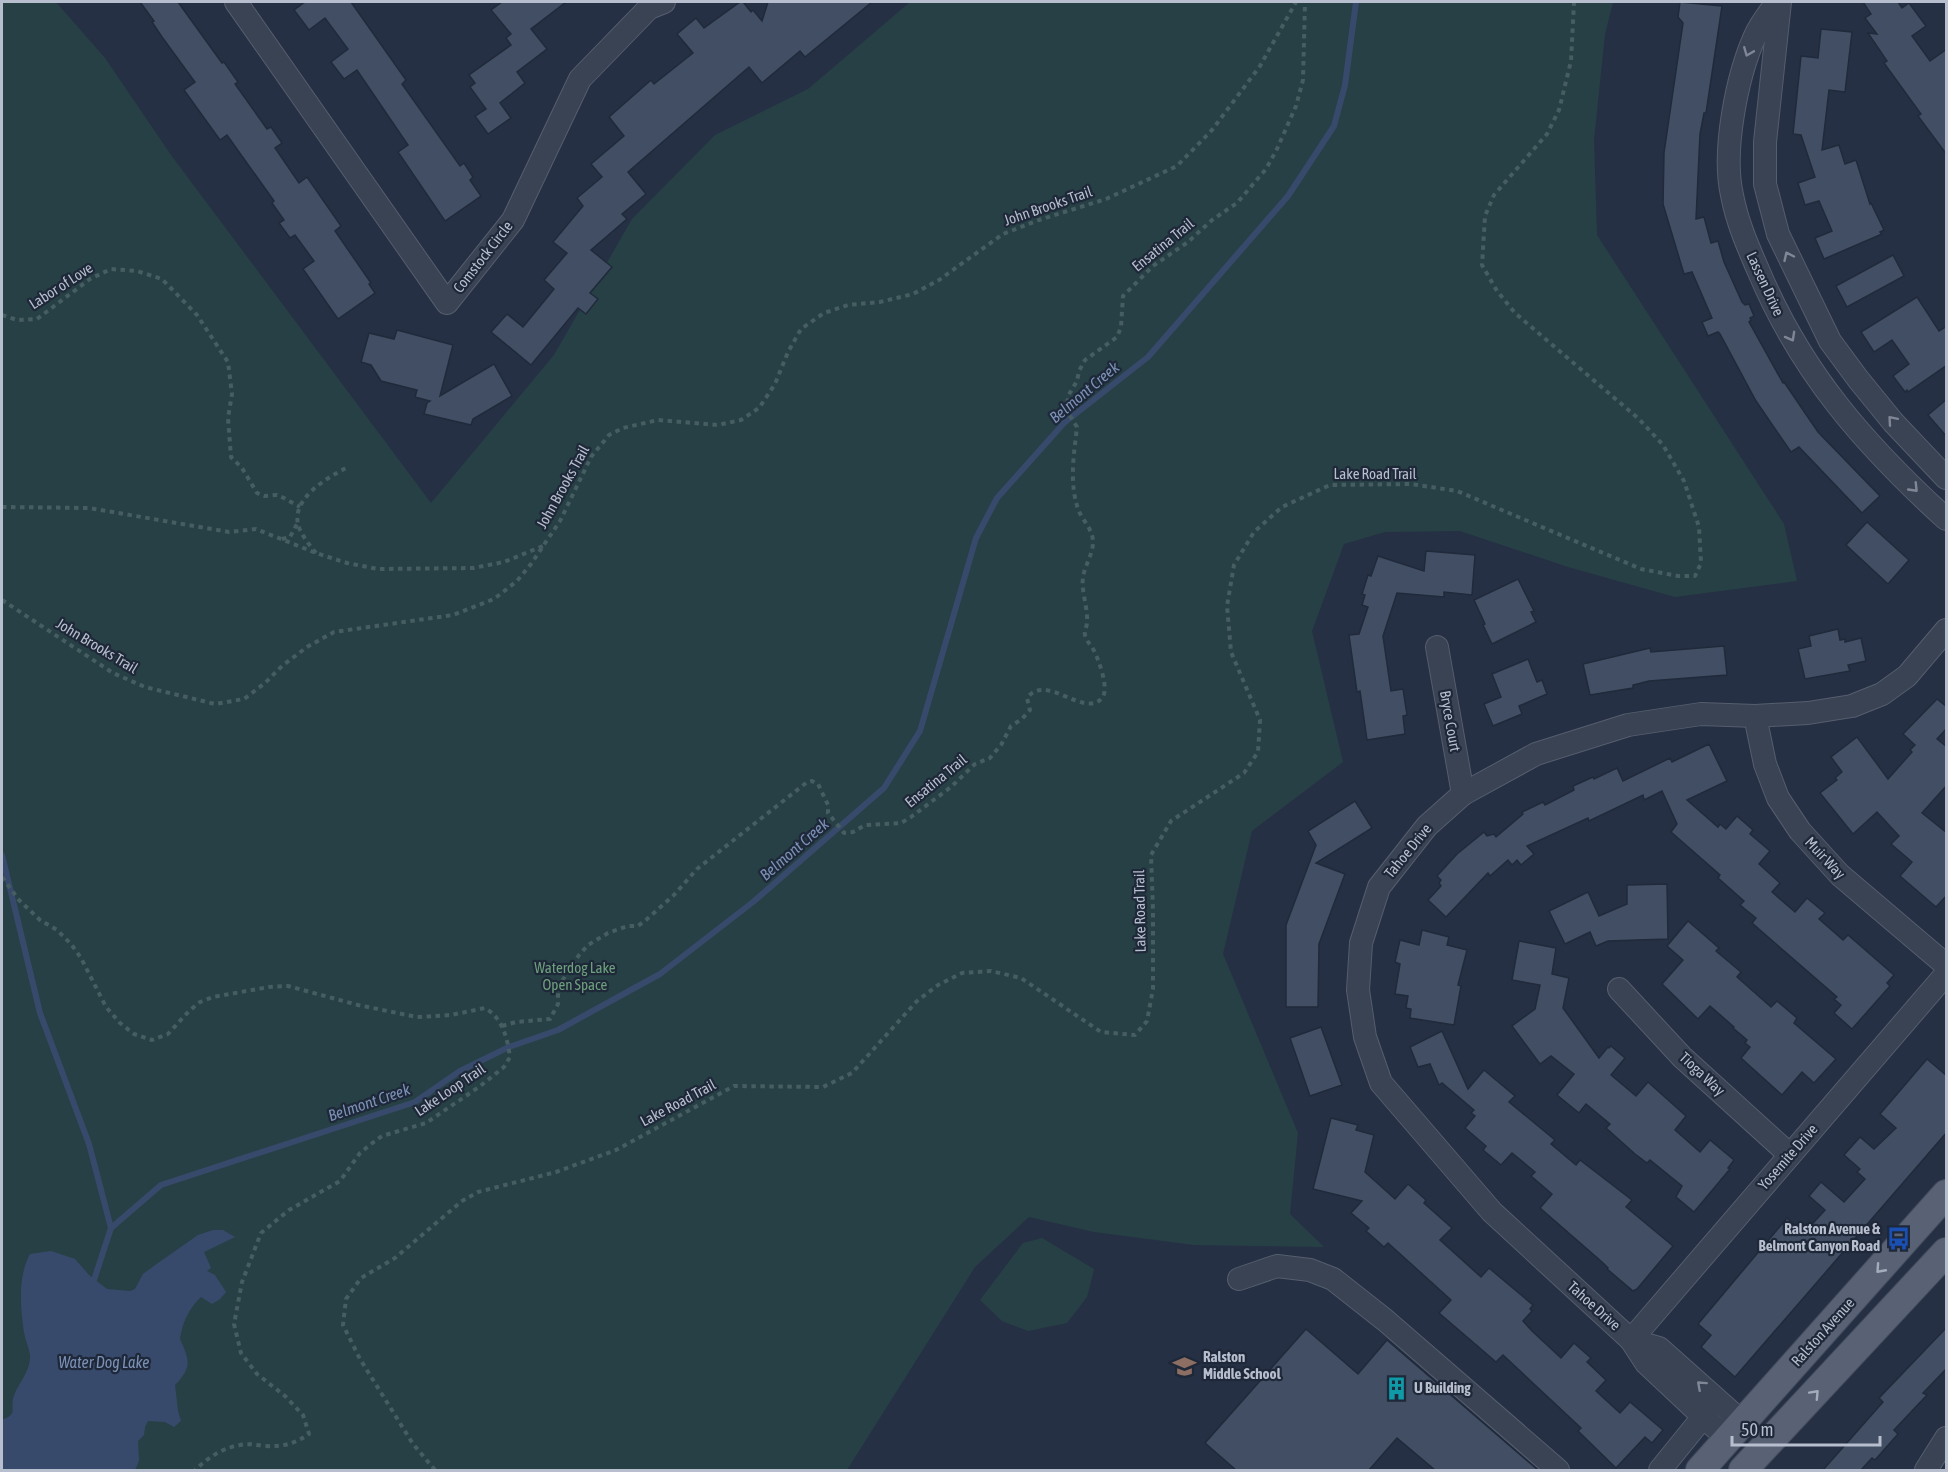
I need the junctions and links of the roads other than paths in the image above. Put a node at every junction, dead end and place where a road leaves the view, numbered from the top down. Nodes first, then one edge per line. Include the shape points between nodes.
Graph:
1 (236, 2) edge
2 (664, 2) edge
3 (1779, 2) edge
4 (1947, 478) edge
5 (1947, 519) edge
6 (1947, 630) edge
7 (1437, 647) dead end
8 (1755, 716) junction
9 (1463, 794) junction
10 (1947, 965) edge
11 (1947, 974) edge
12 (1619, 989) dead end
13 (1790, 1155) junction
14 (1947, 1194) edge
15 (1947, 1252) edge
16 (1239, 1279) dead end
17 (1631, 1340) junction
18 (1703, 1417) junction
19 (1736, 1430) junction
20 (1947, 1438) edge
21 (1752, 1461) edge
22 (1557, 1470) edge
23 (1660, 1470) edge
24 (1700, 1470) edge
25 (1926, 1470) edge

1 - 2 street, Comstock Circle via 447,303 513,220 580,80 649,8
4 -> 3 street, Lassen Drive via 1893,422 1830,341 1778,234 1765,184 1765,142
3 -> 5 street, Lassen Drive via 1756,33 1743,64 1734,113 1729,164 1731,194 1742,231 1773,304 1822,387 1850,423
6 - 8 street, Tahoe Drive via 1907,676 1882,694 1852,706
7 - 9 street, Bryce Court
8 - 9 street, Tahoe Drive via 1701,714 1628,725 1536,754
8 - 10 street, Muir Way via 1765,764 1779,798 1800,831 1840,875
9 - 17 street, Tahoe Drive via 1427,826 1379,887 1361,943 1358,990 1365,1037 1382,1083 1492,1212
11 - 13 street, Yosemite Drive
12 - 13 street, Tioga Way via 1682,1056
13 - 17 street, Yosemite Drive
14 -> 19 main road, Ralston Avenue
21 -> 15 main road
16 - 22 street via 1277,1266 1310,1270 1333,1279
17 - 18 street, Tahoe Drive via 1646,1363
19 -> 17 street, Tahoe Drive via 1732,1413 1659,1348
18 - 19 street, Tahoe Drive via 1718,1430
18 - 23 street
19 - 21 main road
19 - 24 main road, Ralston Avenue
20 - 25 street

